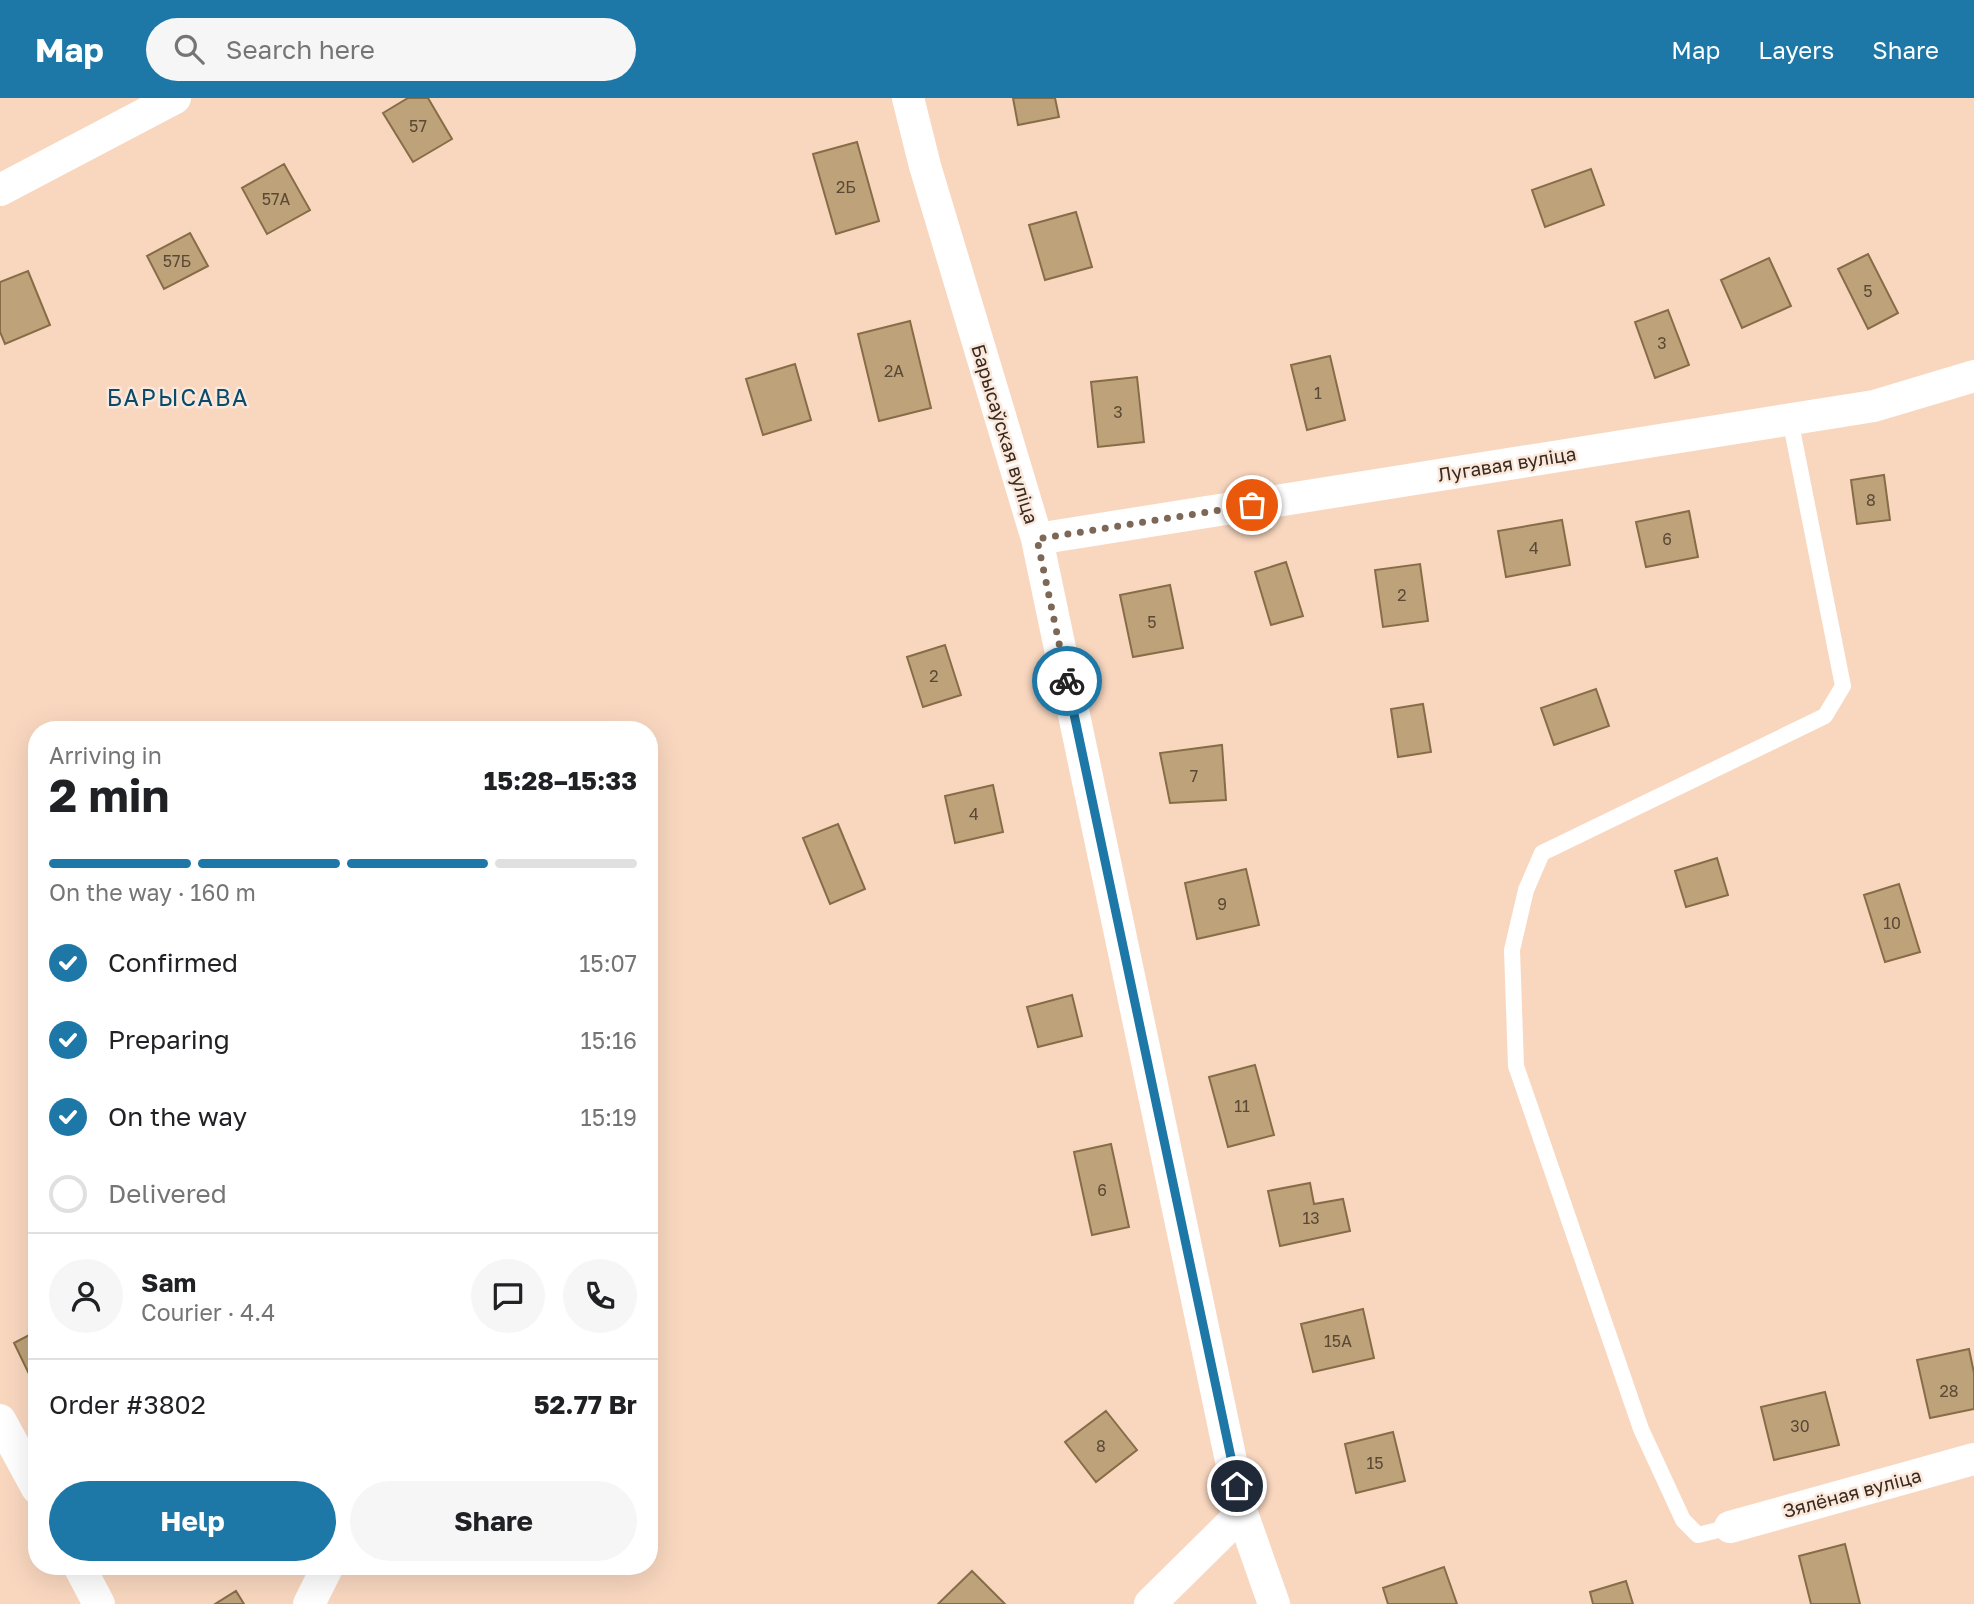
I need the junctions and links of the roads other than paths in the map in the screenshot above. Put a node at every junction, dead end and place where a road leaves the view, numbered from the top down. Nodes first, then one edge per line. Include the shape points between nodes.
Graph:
1 (175, 98) edge
2 (908, 98) edge
3 (0, 190) edge
4 (1974, 376) edge
5 (1790, 419) junction
6 (1037, 539) junction
7 (0, 1420) edge
8 (1974, 1459) edge
9 (28, 1471) edge
10 (1242, 1513) junction
11 (1730, 1527) joint
12 (84, 1575) edge
13 (324, 1575) edge
14 (99, 1604) edge
15 (309, 1604) edge
16 (1150, 1604) edge
17 (1274, 1604) edge

1 - 3 street
2 - 6 street, Барысаўская вуліца
4 - 5 street, Лугавая вуліца via 1874,406
5 - 6 street, Лугавая вуліца
5 - 11 lane via 1843,686 1825,716 1542,853 1526,890 1513,950 1516,1066 1641,1429 1683,1520 1698,1535
6 - 10 street, Барысаўская вуліца
7 - 9 street
8 - 11 street, Зялёная вуліца
10 - 16 street
10 - 17 street, Барысаўская вуліца
12 - 14 street
13 - 15 street

